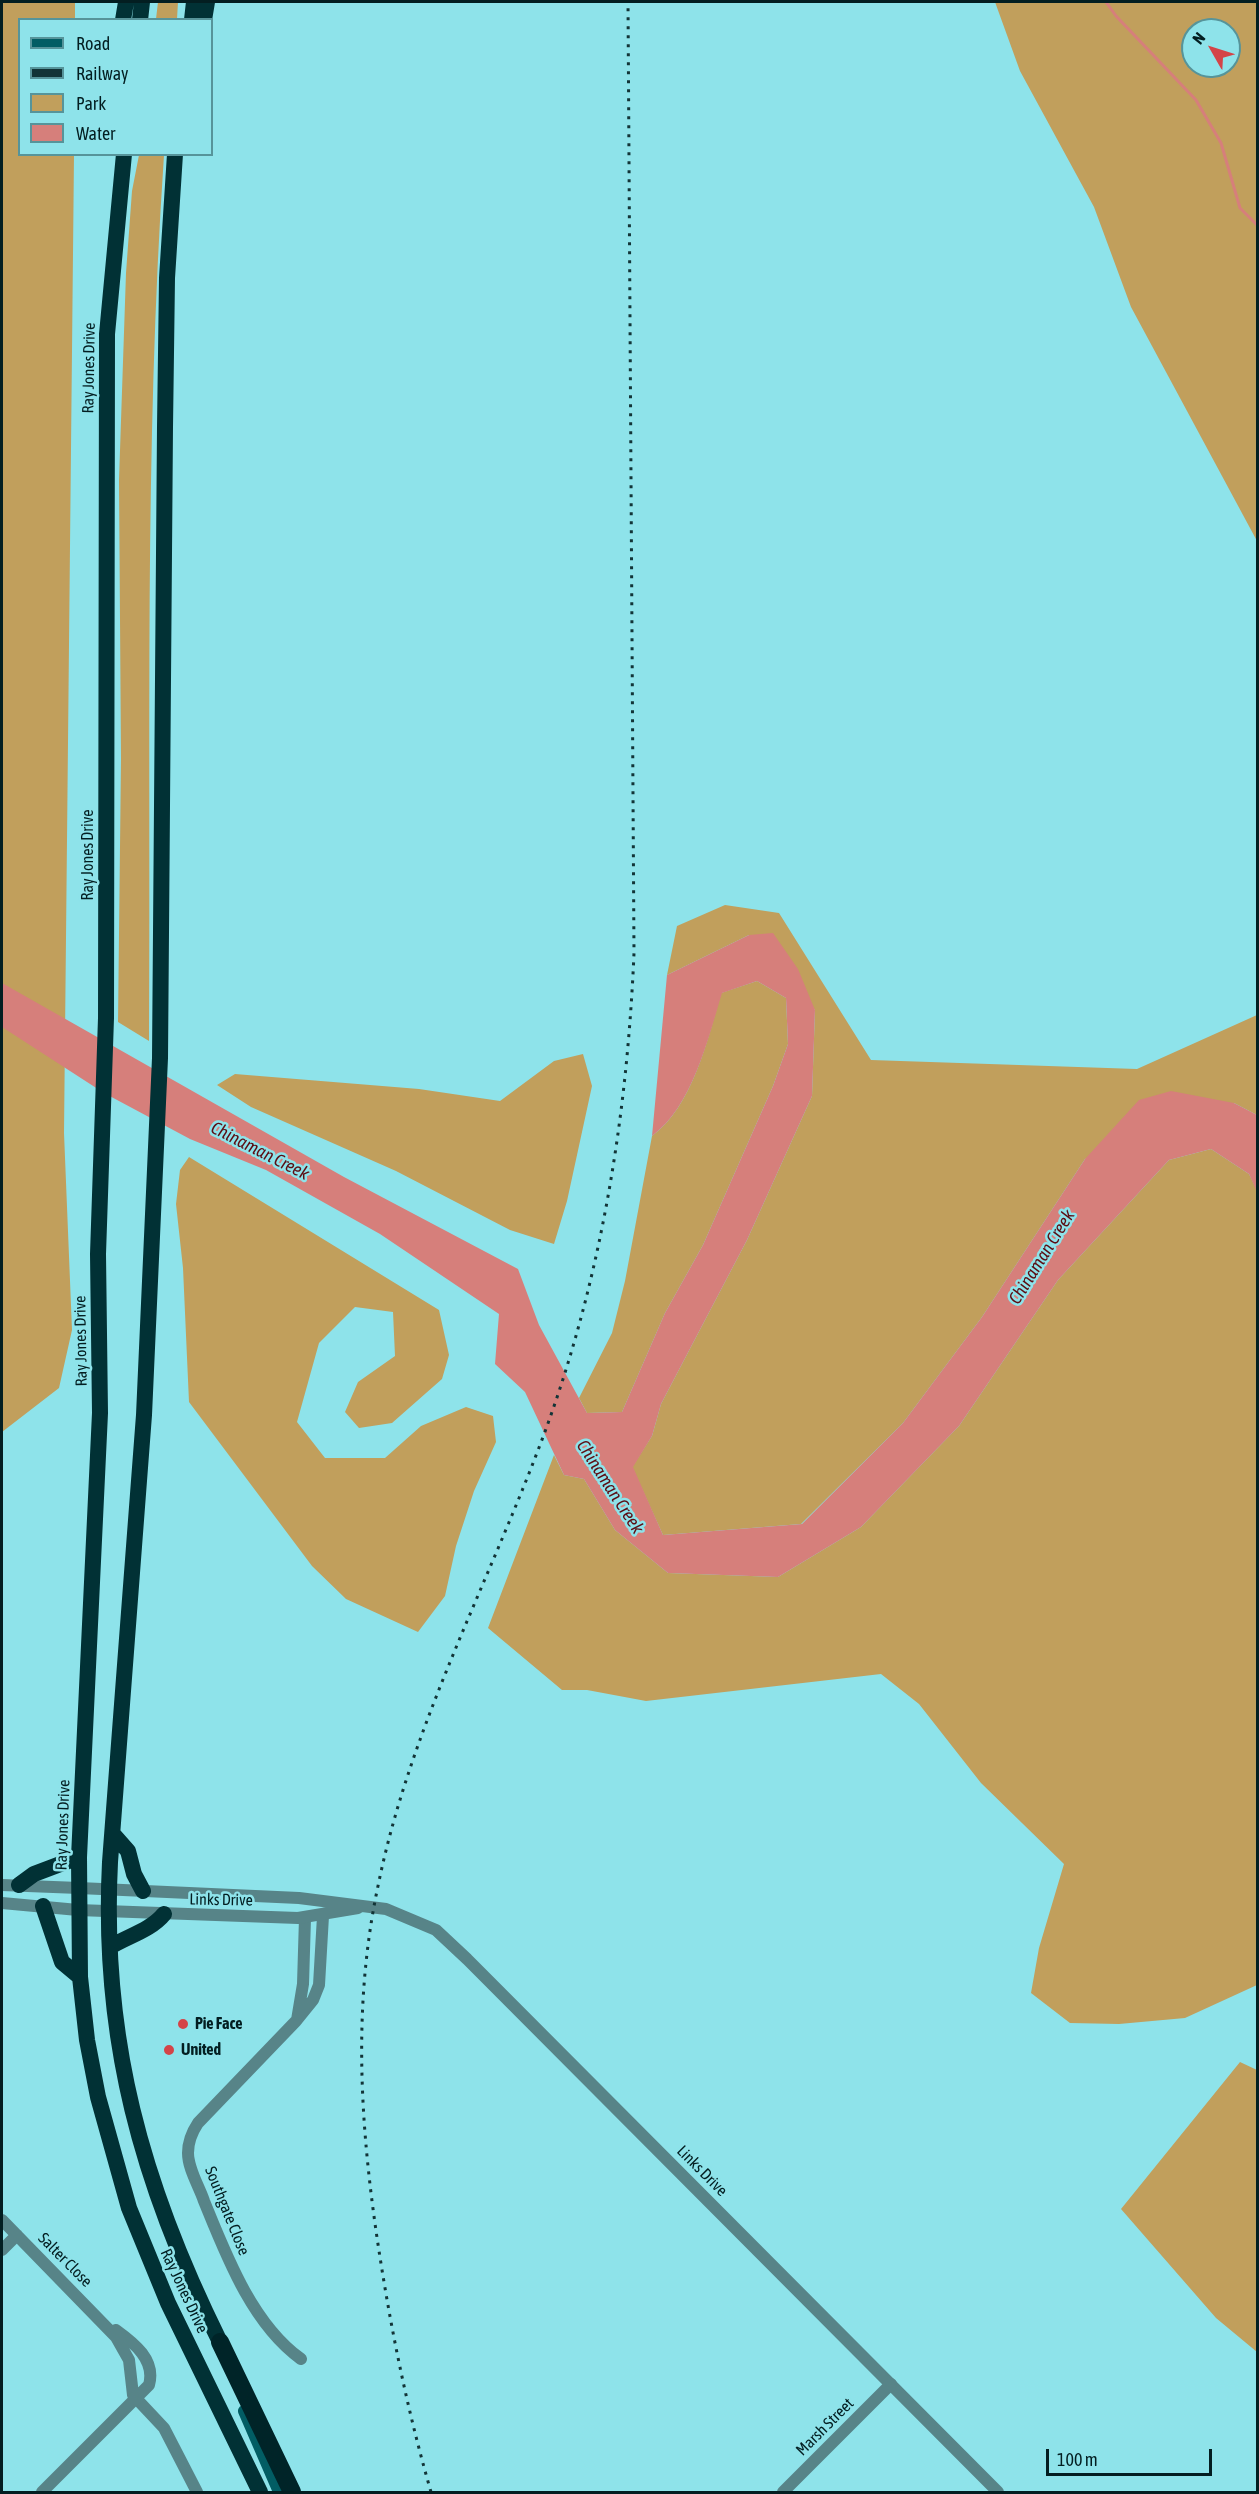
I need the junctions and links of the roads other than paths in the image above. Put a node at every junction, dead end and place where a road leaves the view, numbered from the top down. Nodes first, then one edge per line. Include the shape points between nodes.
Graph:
1 (126, 2) edge
2 (142, 2) edge
3 (194, 2) edge
4 (207, 2) edge
5 (123, 18) edge
6 (140, 18) edge
7 (192, 18) edge
8 (204, 18) edge
9 (122, 156) edge
10 (177, 156) edge
11 (113, 1834) junction
12 (79, 1857) junction
13 (2, 1885) edge
14 (19, 1885) junction
15 (79, 1888) junction
16 (109, 1890) junction
17 (143, 1891) junction
18 (313, 1900) junction
19 (2, 1903) edge
20 (43, 1906) junction
21 (362, 1906) junction
22 (78, 1910) junction
23 (109, 1911) junction
24 (164, 1914) junction
25 (323, 1916) junction
26 (305, 1918) junction
27 (110, 1947) junction
28 (80, 1977) junction
29 (296, 2021) junction
30 (2, 2220) edge
31 (16, 2235) junction
32 (2, 2250) edge
33 (105, 2323) junction
34 (220, 2342) junction
35 (301, 2359) dead end
36 (891, 2384) junction
37 (136, 2399) junction
38 (42, 2493) edge
39 (197, 2493) edge
40 (260, 2493) edge
41 (279, 2493) edge
42 (292, 2493) edge
43 (783, 2493) edge
44 (998, 2493) edge

1 - 5 highway
2 - 6 highway
3 - 7 highway
4 - 8 highway
9 - 12 highway, Ray Jones Drive via 107,334 106,1018 98,1254 100,1413
10 - 11 highway, Ray Jones Drive via 172,175 165,427 156,1167 143,1427
11 - 16 highway, Ray Jones Drive
11 - 17 highway via 128,1851
12 - 14 highway via 34,1874
12 - 15 highway, Ray Jones Drive
13 - 14 street, Links Drive
14 - 15 street, Links Drive
15 - 16 street, Links Drive
15 - 22 highway, Ray Jones Drive
16 - 17 street, Links Drive
16 - 23 highway, Ray Jones Drive
17 - 18 street, Links Drive
18 - 21 street, Links Drive
18 - 25 street
18 - 26 street
19 - 20 street, Links Drive
20 - 22 street, Links Drive
20 - 28 highway via 62,1962
21 - 25 street, Links Drive
21 - 36 street, Links Drive via 402,1914 436,1930
22 - 23 street, Links Drive
22 - 28 highway, Ray Jones Drive
23 - 24 street, Links Drive
23 - 27 highway, Ray Jones Drive
24 - 26 street, Links Drive
24 - 27 highway via 156,1924
25 - 26 street, Links Drive
25 - 29 street, Southgate Close via 317,1992
26 - 29 street via 303,1984
27 - 34 highway, Ray Jones Drive via 123,2067 147,2167 179,2256
28 - 40 highway, Ray Jones Drive via 98,2097 129,2208 163,2292
29 - 35 street, Southgate Close via 198,2124 188,2152 230,2265 280,2341
30 - 31 street, Salter Close
31 - 32 street
31 - 33 street, Salter Close
33 - 37 street, Salter Close via 129,2360
33 - 37 street, Salter Close via 132,2343 148,2364 149,2385
34 - 41 main road, Ray Jones Drive
34 - 42 highway
36 - 43 street, Marsh Street
36 - 44 street, Links Drive
37 - 38 street, Salter Close
37 - 39 street via 164,2428

